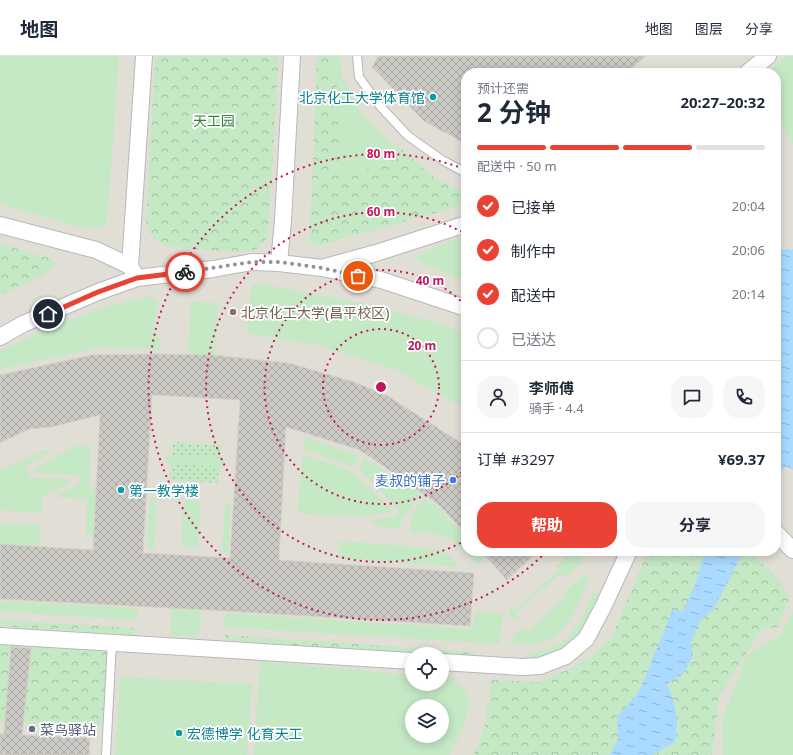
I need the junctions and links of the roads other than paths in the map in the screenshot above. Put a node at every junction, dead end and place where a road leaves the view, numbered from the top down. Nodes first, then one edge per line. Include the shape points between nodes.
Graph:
1 (144, 56) edge
2 (292, 56) edge
3 (357, 56) edge
4 (768, 56) edge
5 (753, 68) edge
6 (461, 170) edge
7 (0, 225) edge
8 (461, 226) edge
9 (279, 262) junction
10 (322, 268) junction
11 (133, 272) junction
12 (461, 306) edge
13 (0, 337) edge
14 (781, 538) edge
15 (792, 549) edge
16 (626, 556) edge
17 (0, 636) edge
18 (112, 642) junction
19 (405, 661) edge
20 (449, 662) edge
21 (106, 755) edge

1 - 11 street
2 - 9 street
3 - 6 lane via 359,77 380,106 408,136
4 - 5 street
7 - 11 street via 96,250
8 - 10 street
9 - 10 street
9 - 11 street via 252,262 213,269
10 - 12 street via 381,280
11 - 13 street via 98,292 22,324
14 - 15 street
16 - 20 street via 586,639 566,656 540,666
17 - 18 street
18 - 19 street
18 - 21 lane

